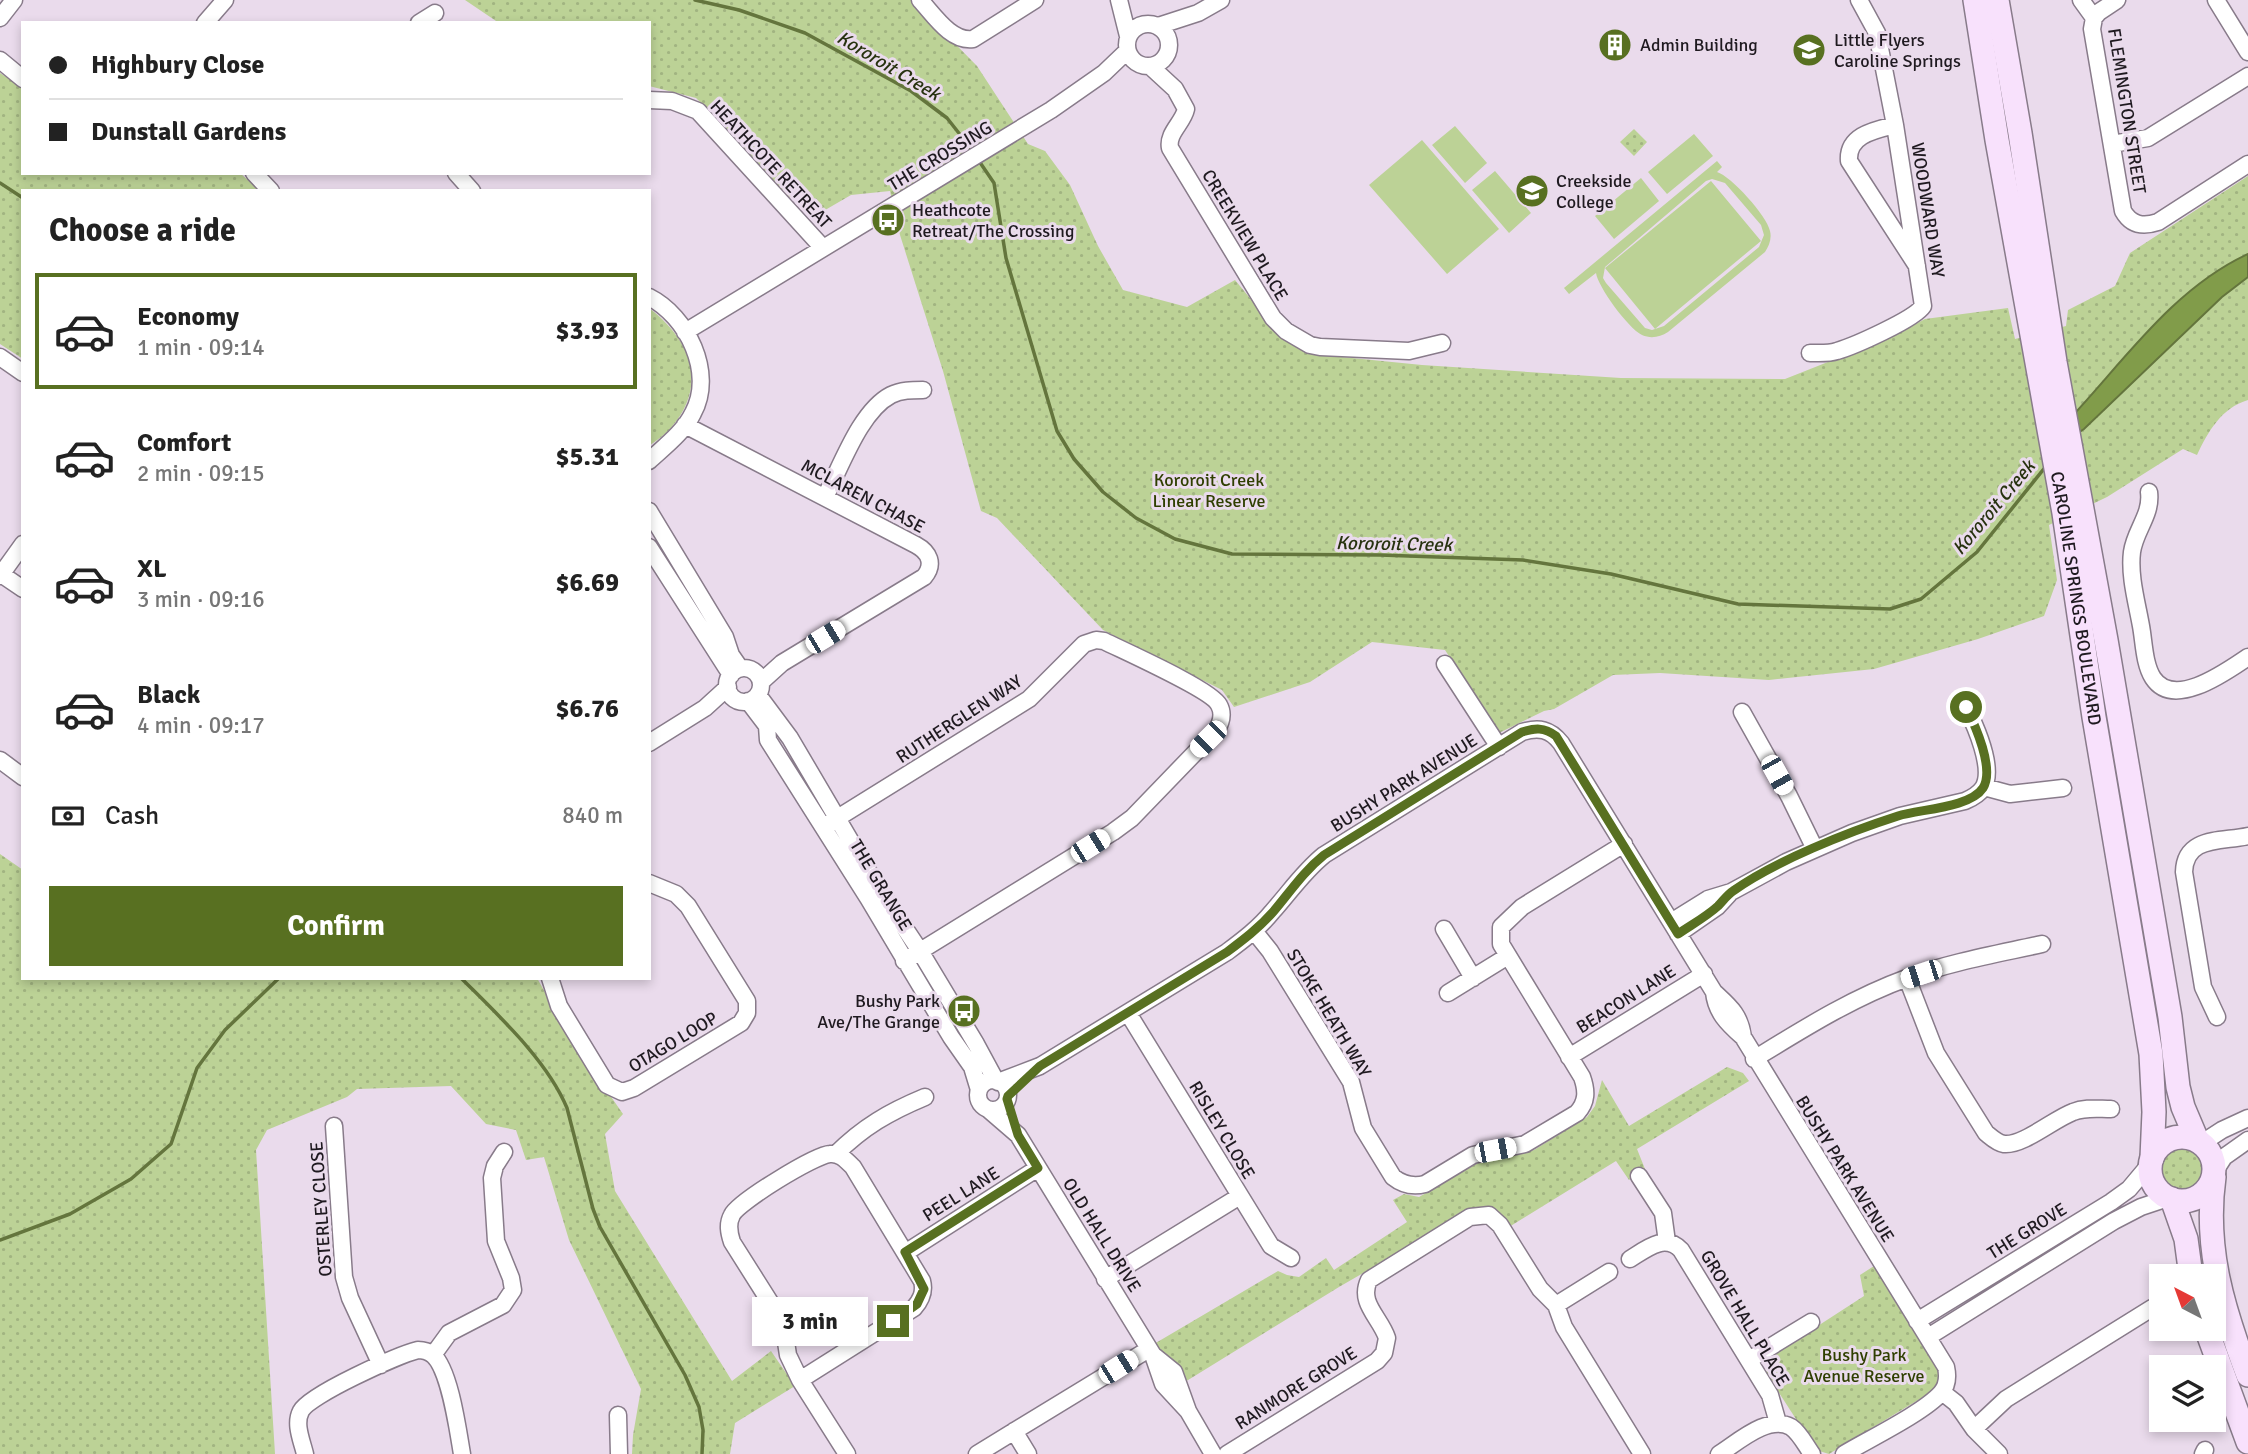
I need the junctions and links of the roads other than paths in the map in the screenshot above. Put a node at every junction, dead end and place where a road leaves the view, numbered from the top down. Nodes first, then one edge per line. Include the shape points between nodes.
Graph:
1 (14, 0) edge
2 (225, 0) edge
3 (920, 0) edge
4 (1035, 0) edge
5 (1221, 0) edge
6 (1859, 0) edge
7 (1975, 0) edge
8 (1997, 0) edge
9 (2081, 0) edge
10 (2118, 0) edge
11 (2217, 0) edge
12 (1120, 1) edge
13 (435, 13) dead end
14 (1198, 13) junction
15 (0, 18) edge
16 (2094, 18) junction
17 (207, 21) edge
18 (422, 21) edge
19 (1150, 25) junction
20 (1128, 44) junction
21 (2248, 52) edge
22 (1156, 58) junction
23 (0, 60) edge
24 (1104, 73) junction
25 (2248, 76) edge
26 (21, 77) edge
27 (651, 100) edge
28 (1895, 125) junction
29 (2112, 144) junction
30 (2248, 164) edge
31 (823, 248) junction
32 (1919, 268) junction
33 (651, 298) edge
34 (685, 332) junction
35 (1442, 343) dead end
36 (1810, 353) dead end
37 (0, 357) edge
38 (2048, 371) junction
39 (21, 372) edge
40 (923, 390) dead end
41 (685, 425) junction
42 (651, 459) edge
43 (2150, 492) dead end
44 (825, 497) junction
45 (651, 514) edge
46 (21, 547) edge
47 (651, 550) edge
48 (1, 575) edge
49 (21, 588) edge
50 (2248, 657) edge
51 (1446, 664) dead end
52 (744, 685) junction
53 (1966, 707) dead end
54 (1742, 712) dead end
55 (651, 742) edge
56 (1499, 747) junction
57 (0, 760) edge
58 (21, 776) edge
59 (1984, 787) junction
60 (2063, 788) dead end
61 (838, 817) junction
62 (823, 827) junction
63 (2248, 836) edge
64 (1624, 845) junction
65 (1815, 849) junction
66 (651, 884) edge
67 (1675, 928) junction
68 (1444, 929) dead end
69 (1254, 932) junction
70 (2042, 944) dead end
71 (920, 951) junction
72 (1508, 957) junction
73 (904, 961) junction
74 (1704, 974) junction
75 (1473, 978) junction
76 (1907, 978) junction
77 (551, 980) edge
78 (1448, 993) dead end
79 (1128, 1013) junction
80 (2217, 1017) dead end
81 (972, 1054) junction
82 (1569, 1057) junction
83 (1754, 1059) junction
84 (1040, 1066) junction
85 (997, 1081) junction
86 (979, 1090) junction
87 (925, 1097) dead end
88 (1008, 1098) junction
89 (2110, 1109) dead end
90 (989, 1110) junction
91 (2248, 1118) edge
92 (334, 1126) dead end
93 (1018, 1135) junction
94 (2248, 1140) edge
95 (2200, 1141) junction
96 (505, 1152) dead end
97 (836, 1154) junction
98 (2151, 1161) junction
99 (1038, 1168) junction
100 (2214, 1174) junction
101 (1639, 1176) dead end
102 (1240, 1196) junction
103 (2170, 1199) junction
104 (1667, 1242) junction
105 (905, 1252) junction
106 (1290, 1258) dead end
107 (1630, 1259) dead end
108 (2189, 1264) edge
109 (1609, 1272) dead end
110 (1105, 1279) junction
111 (1556, 1305) junction
112 (2149, 1310) edge
113 (1917, 1321) junction
114 (1811, 1322) dead end
115 (1927, 1337) junction
116 (2211, 1341) edge
117 (1151, 1352) junction
118 (433, 1355) junction
119 (1749, 1360) junction
120 (381, 1365) junction
121 (2248, 1375) edge
122 (800, 1380) junction
123 (1942, 1392) junction
124 (618, 1415) dead end
125 (1778, 1423) junction
126 (1974, 1429) junction
127 (1014, 1431) junction
128 (2248, 1442) edge
129 (305, 1454) edge
130 (462, 1454) edge
131 (619, 1454) edge
132 (847, 1454) edge
133 (977, 1454) edge
134 (1028, 1454) edge
135 (1213, 1454) edge
136 (1227, 1454) edge
137 (1642, 1454) edge
138 (1719, 1454) edge
139 (1812, 1454) edge
140 (1844, 1454) edge
141 (1999, 1454) edge

1 - 15 street
2 - 17 street
3 - 4 street via 954,36 966,40
5 - 14 street
6 - 28 street, WOODWARD WAY via 1877,33
7 - 38 main road, CAROLINE SPRINGS BOULEVARD via 1998,147
8 - 38 main road, CAROLINE SPRINGS BOULEVARD via 2020,133
9 - 16 street
10 - 16 street
11 - 21 street
12 - 19 street
12 - 20 street
13 - 18 street
14 - 19 street
14 - 22 street
16 - 29 street, FLEMINGTON STREET via 2092,29
19 - 20 street via 1132,31
19 - 22 street via 1167,36
20 - 22 street via 1130,57
20 - 24 street, THE CROSSING
22 - 24 street, THE CROSSING
22 - 35 street, CREEKVIEW PLACE via 1170,69 1186,113 1170,139 1170,148 1279,325 1320,347 1409,351
23 - 26 street
24 - 31 street, THE CROSSING via 1019,131
25 - 29 street via 2148,138
27 - 31 street, HEATHCOTE RETREAT via 672,101 698,111
28 - 32 street, WOODWARD WAY
28 - 32 street via 1870,131 1854,142 1849,161
29 - 30 street, FLEMINGTON STREET via 2123,211 2142,225 2158,222
31 - 34 street, THE CROSSING
32 - 36 street, WOODWARD WAY via 1923,306 1918,313 1837,351
33 - 34 street
34 - 41 street via 700,365 701,386
37 - 39 street
38 - 95 main road, CAROLINE SPRINGS BOULEVARD via 2078,495 2124,746 2178,1087
38 - 98 main road, CAROLINE SPRINGS BOULEVARD via 2092,704 2151,1054
40 - 44 street via 906,390 880,401
41 - 42 street
41 - 44 street, MCLAREN CHASE
43 - 50 street via 2150,506 2133,544 2131,565 2152,677 2162,687 2187,689 2210,682
44 - 52 street, MCLAREN CHASE via 922,548 929,557 928,572
45 - 52 street, THE GRANGE via 725,637
46 - 48 street
47 - 52 street, THE GRANGE
48 - 49 street
51 - 56 street
52 - 55 street, MCLAREN CHASE
52 - 61 street, THE GRANGE via 790,738
52 - 62 street, THE GRANGE via 767,726 768,740
53 - 59 street via 1987,770
54 - 65 street
56 - 64 street, BUSHY PARK AVENUE via 1530,729 1550,732
56 - 69 street, BUSHY PARK AVENUE via 1324,855
57 - 58 street
59 - 60 street via 2010,794
59 - 65 street via 1965,801 1900,816
61 - 62 street, RUTHERGLEN WAY
61 - 71 street, THE GRANGE
61 - 71 street, RUTHERGLEN WAY via 1029,699 1090,641 1104,641 1219,703 1222,718 1216,731 1132,818
62 - 73 street, THE GRANGE
63 - 80 street via 2198,845 2184,863 2203,987
64 - 67 street, BUSHY PARK AVENUE
64 - 72 street, STOKE HEATH WAY via 1507,919 1500,935
65 - 67 street via 1731,892 1717,907
66 - 77 street, OTAGO LOOP via 676,894 688,906 736,982 748,1006 736,1027 622,1092 607,1085 559,1006
67 - 74 street, BUSHY PARK AVENUE
68 - 75 street
69 - 79 street, BUSHY PARK AVENUE
69 - 82 street, STOKE HEATH WAY via 1351,1082 1363,1128 1400,1183 1425,1184 1473,1156 1525,1144 1577,1113 1586,1093
70 - 76 street
71 - 73 street, RUTHERGLEN WAY
71 - 81 street, THE GRANGE
72 - 75 street
72 - 82 street, STOKE HEATH WAY
73 - 81 street, THE GRANGE
74 - 82 street, BEACON LANE
74 - 83 street, BUSHY PARK AVENUE via 1739,1019
75 - 78 street
76 - 83 street via 1832,1012
76 - 89 street via 1936,1052 1995,1141 2015,1143 2076,1110
79 - 84 street, BUSHY PARK AVENUE
79 - 102 street, RISLEY CLOSE
81 - 85 street, THE GRANGE
81 - 86 street, THE GRANGE
83 - 113 street, BUSHY PARK AVENUE
84 - 85 street, BUSHY PARK AVENUE
84 - 88 street, BUSHY PARK AVENUE
85 - 86 street
85 - 88 street
86 - 90 street via 981,1104
87 - 97 street via 858,1132
88 - 90 street via 1002,1107
88 - 93 street, OLD HALL DRIVE
90 - 93 street, OLD HALL DRIVE
91 - 95 street
92 - 120 street, OSTERLEY CLOSE via 344,1277
93 - 99 street, OLD HALL DRIVE
94 - 100 street via 2224,1157
95 - 98 main road via 2186,1136 2165,1141
95 - 100 main road via 2212,1155
96 - 118 street via 492,1178 496,1241 513,1290 503,1306 449,1333
97 - 105 street via 853,1167
97 - 122 street via 809,1162 744,1202 729,1224 732,1242 784,1329 788,1355
98 - 103 main road via 2154,1184
98 - 113 street, THE GROVE via 2137,1181 2111,1202
99 - 105 street, PEEL LANE
99 - 110 street, OLD HALL DRIVE
100 - 103 main road via 2209,1186 2193,1199
100 - 121 main road via 2210,1205 2213,1262
101 - 104 street via 1663,1213
102 - 106 street, RISLEY CLOSE via 1271,1246
102 - 110 street
103 - 108 main road via 2186,1239
103 - 115 street via 2141,1206 2114,1221
104 - 107 street
104 - 119 street, GROVE HALL PLACE via 1681,1250
105 - 122 street via 924,1289 917,1304
109 - 111 street
110 - 117 street, OLD HALL DRIVE
111 - 136 street, RANMORE GROVE via 1540,1289 1494,1219 1489,1215 1470,1217 1369,1280 1364,1295 1387,1338 1377,1361
111 - 137 street, RANMORE GROVE via 1564,1327
112 - 126 street via 2006,1399
113 - 115 street, BUSHY PARK AVENUE
114 - 119 street
115 - 123 street, BUSHY PARK AVENUE via 1946,1367
116 - 128 main road
117 - 127 street
117 - 135 street, OLD HALL DRIVE via 1174,1372 1188,1412
118 - 120 street via 418,1350
118 - 130 street via 450,1392
119 - 125 street, GROVE HALL PLACE via 1770,1395
120 - 129 street via 305,1405 298,1425
122 - 132 street
123 - 126 street
123 - 140 street
124 - 131 street
125 - 138 street
125 - 139 street via 1795,1431
126 - 141 street
127 - 133 street
127 - 134 street

